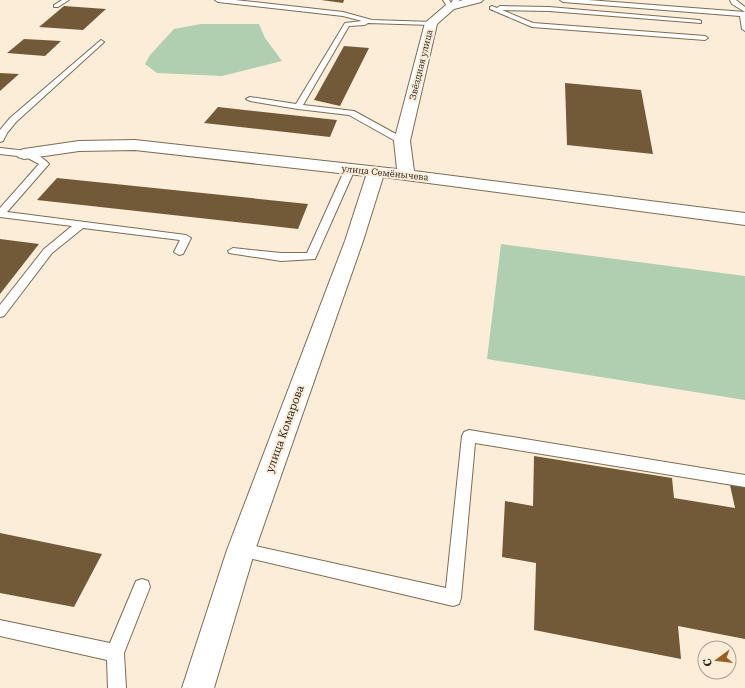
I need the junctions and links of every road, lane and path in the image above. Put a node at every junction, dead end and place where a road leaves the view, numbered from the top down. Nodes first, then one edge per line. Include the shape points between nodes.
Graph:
1 (66, 0) edge
2 (218, 0) edge
3 (563, 0) edge
4 (733, 0) edge
5 (459, 2) edge
6 (56, 6) dead end
7 (492, 8) junction
8 (745, 10) edge
9 (745, 15) edge
10 (372, 22) junction
11 (699, 22) dead end
12 (431, 23) junction
13 (745, 29) edge
14 (705, 38) dead end
15 (101, 42) dead end
16 (250, 99) dead end
17 (298, 107) junction
18 (0, 139) edge
19 (402, 141) junction
20 (1, 151) edge
21 (19, 153) junction
22 (350, 169) junction
23 (376, 172) junction
24 (406, 175) junction
25 (0, 214) edge
26 (745, 218) edge
27 (81, 224) junction
28 (233, 251) dead end
29 (179, 252) dead end
30 (0, 313) edge
31 (745, 482) edge
32 (241, 550) junction
33 (142, 587) dead end
34 (0, 628) edge
35 (115, 653) junction
36 (117, 688) edge
37 (198, 688) edge

1 - 6 lane
2 - 10 lane, Звёздная улица via 344,14
3 - 9 lane
4 - 8 lane
5 - 7 street
5 - 12 street
7 - 11 lane via 549,9
7 - 14 lane via 532,25
9 - 13 lane
10 - 12 lane, Звёздная улица
10 - 17 lane via 347,24
12 - 19 street, Звёздная улица
15 - 18 lane via 13,120
16 - 17 lane
17 - 19 lane via 351,113
19 - 24 street, Звёздная улица
20 - 21 lane
21 - 22 street, улица Семёнычева via 79,146 135,145
21 - 25 lane via 38,158 44,164
22 - 23 street, улица Семёнычева
22 - 28 lane via 311,257 281,257
23 - 24 street, улица Семёнычева
23 - 32 street, улица Комарова via 354,241
24 - 26 street, улица Семёнычева
25 - 27 lane
27 - 29 lane via 186,238
27 - 30 lane via 48,251
31 - 32 lane via 469,436 453,598
32 - 37 street, улица Комарова
33 - 35 lane
34 - 35 lane
35 - 36 lane

